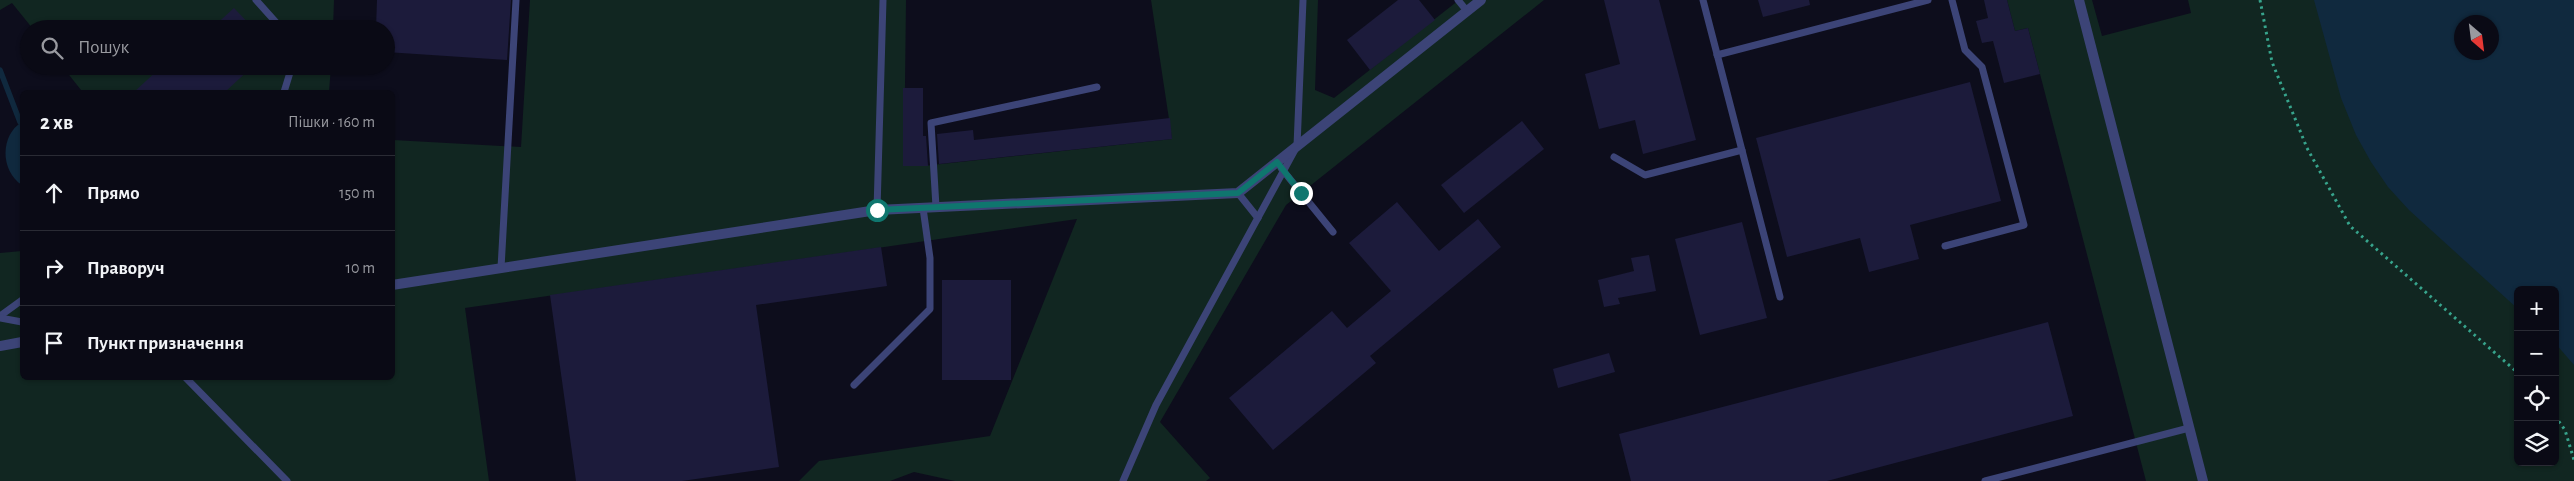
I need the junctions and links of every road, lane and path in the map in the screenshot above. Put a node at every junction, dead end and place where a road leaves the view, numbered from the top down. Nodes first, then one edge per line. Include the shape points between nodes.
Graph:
1 (256, 0) edge
2 (516, 0) edge
3 (883, 0) edge
4 (1302, 0) edge
5 (1458, 0) edge
6 (1481, 0) edge
7 (1703, 0) edge
8 (1928, 0) edge
9 (1952, 0) edge
10 (2079, 0) edge
11 (2260, 0) edge
12 (1467, 11) junction
13 (274, 20) edge
14 (1717, 56) junction
15 (289, 75) edge
16 (1097, 87) dead end
17 (285, 90) edge
18 (1298, 146) junction
19 (1742, 150) junction
20 (1614, 157) dead end
21 (1277, 162) junction
22 (1284, 171) junction
23 (1238, 193) junction
24 (936, 207) junction
25 (923, 208) junction
26 (877, 210) junction
27 (1258, 218) junction
28 (1332, 232) dead end
29 (1945, 246) dead end
30 (502, 268) junction
31 (395, 285) edge
32 (1780, 297) dead end
33 (20, 302) edge
34 (0, 317) edge
35 (20, 322) edge
36 (20, 342) edge
37 (0, 346) edge
38 (2514, 370) edge
39 (188, 380) edge
40 (854, 385) dead end
41 (2559, 421) edge
42 (2189, 428) junction
43 (2574, 460) edge
44 (287, 481) edge
45 (1123, 481) edge
46 (1985, 481) edge
47 (2203, 481) edge

1 - 13 lane
2 - 30 lane
3 - 26 lane
4 - 18 lane
5 - 12 lane
6 - 12 street
7 - 14 lane
8 - 14 lane
9 - 29 lane via 1965,50 1982,67 2024,225
10 - 42 street
11 - 38 path via 2272,62 2308,148 2350,226
12 - 18 street
14 - 19 lane
15 - 17 lane
16 - 24 lane via 932,123
18 - 21 street
18 - 22 lane
19 - 20 lane via 1645,175
19 - 32 lane
21 - 22 lane
21 - 23 street
22 - 27 lane
22 - 28 lane
23 - 24 street
23 - 27 lane
24 - 25 street
25 - 26 street
25 - 40 lane via 930,258 930,309
26 - 30 street
27 - 45 lane via 1156,405
30 - 31 street
33 - 34 lane
34 - 35 lane
36 - 37 street
39 - 44 lane
41 - 43 path via 2565,430
42 - 46 lane
42 - 47 street

